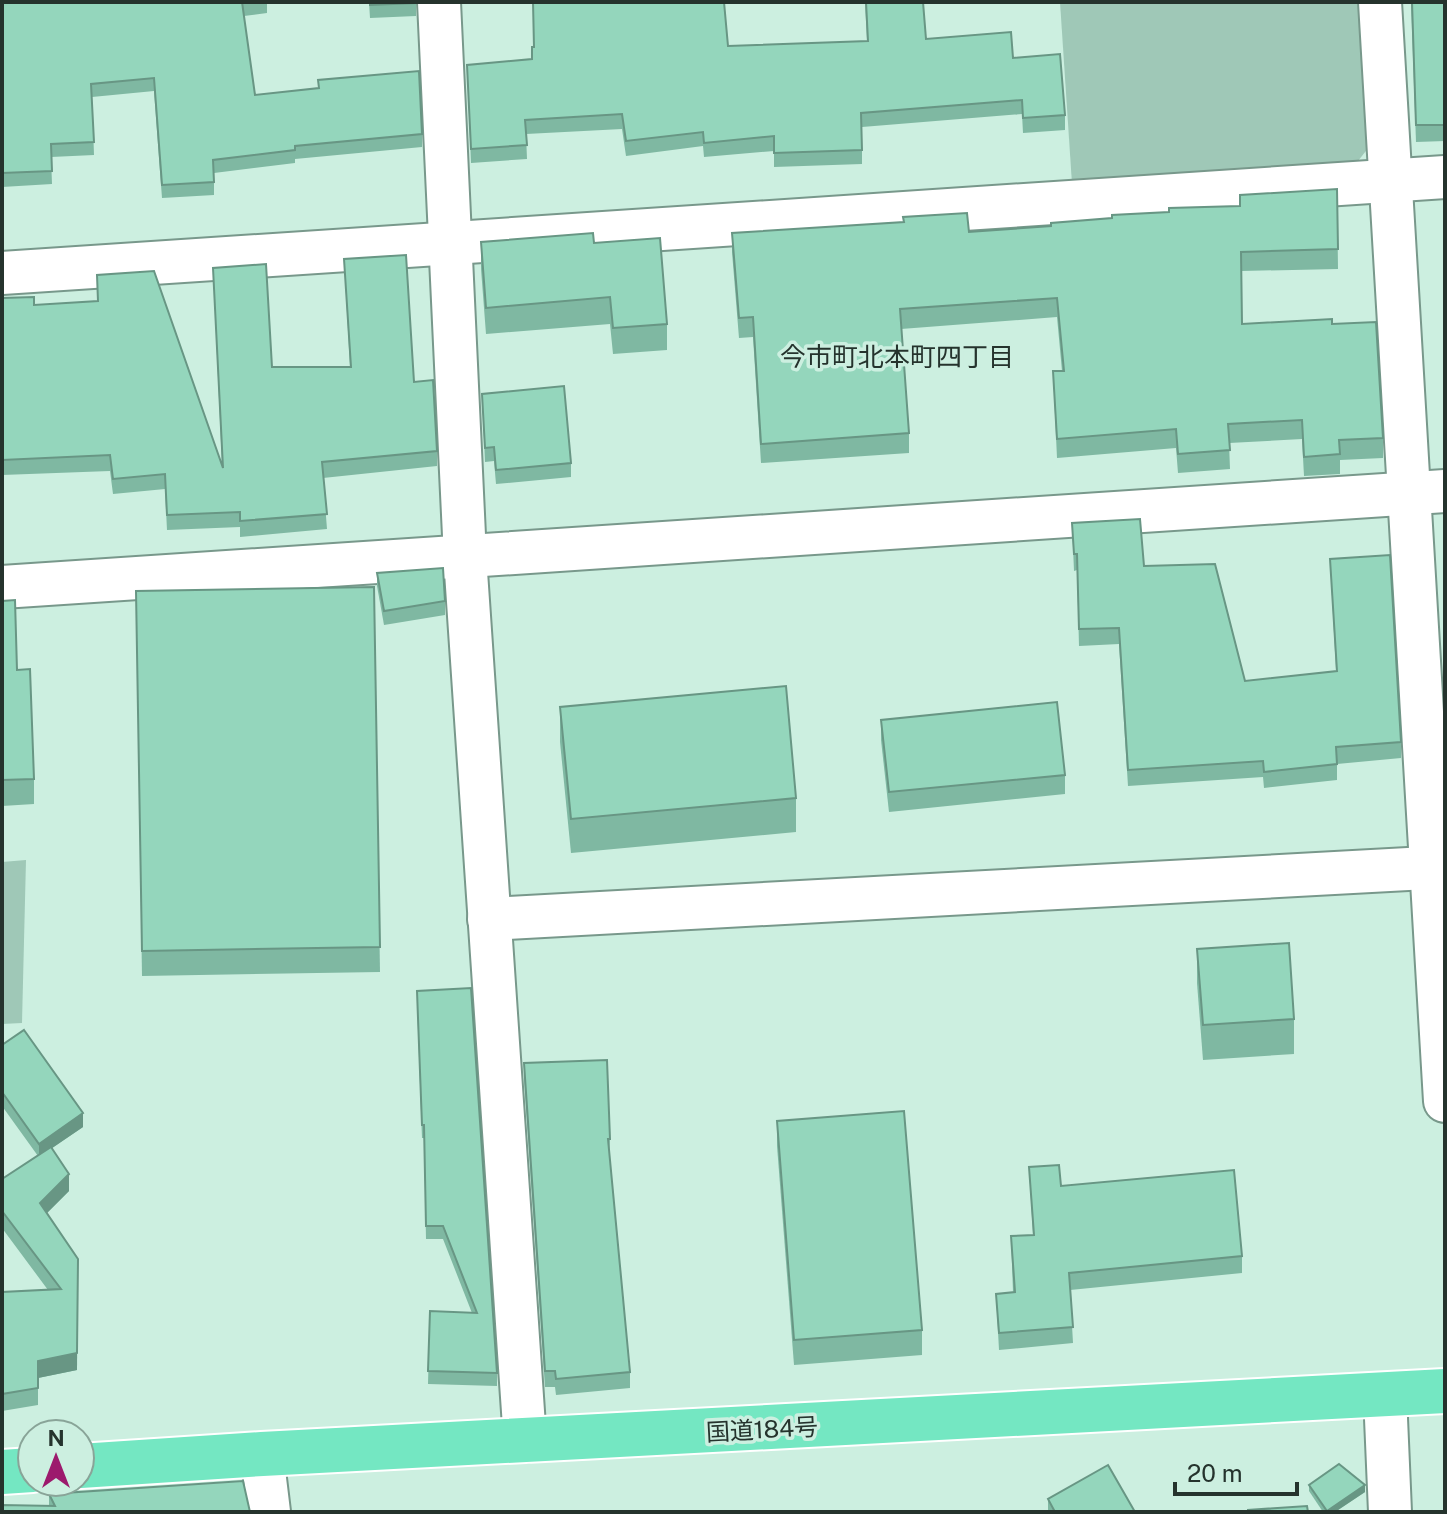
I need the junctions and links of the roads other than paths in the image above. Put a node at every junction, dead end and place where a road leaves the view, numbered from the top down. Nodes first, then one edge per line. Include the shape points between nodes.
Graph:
1 (439, 2) edge
2 (1380, 2) edge
3 (1445, 177) edge
4 (1392, 180) junction
5 (450, 243) junction
6 (2, 273) edge
7 (1426, 492) edge
8 (465, 557) junction
9 (2, 587) edge
10 (1438, 867) edge
11 (489, 919) junction
12 (1445, 1101) edge
13 (1445, 1391) edge
14 (1385, 1395) junction
15 (525, 1441) junction
16 (262, 1454) junction
17 (96, 1465) edge
18 (269, 1512) edge
19 (1390, 1512) edge

1 - 5 street
2 - 4 street
3 - 4 street
4 - 5 street
4 - 7 street
5 - 6 street
5 - 8 street
7 - 8 street
7 - 10 street
8 - 9 street
8 - 11 street
10 - 11 street
10 - 12 street
11 - 15 street
13 - 14 highway, 国道184号
14 - 15 highway, 国道184号
14 - 19 street
15 - 16 highway, 国道184号
16 - 17 highway, 国道184号
16 - 18 street

